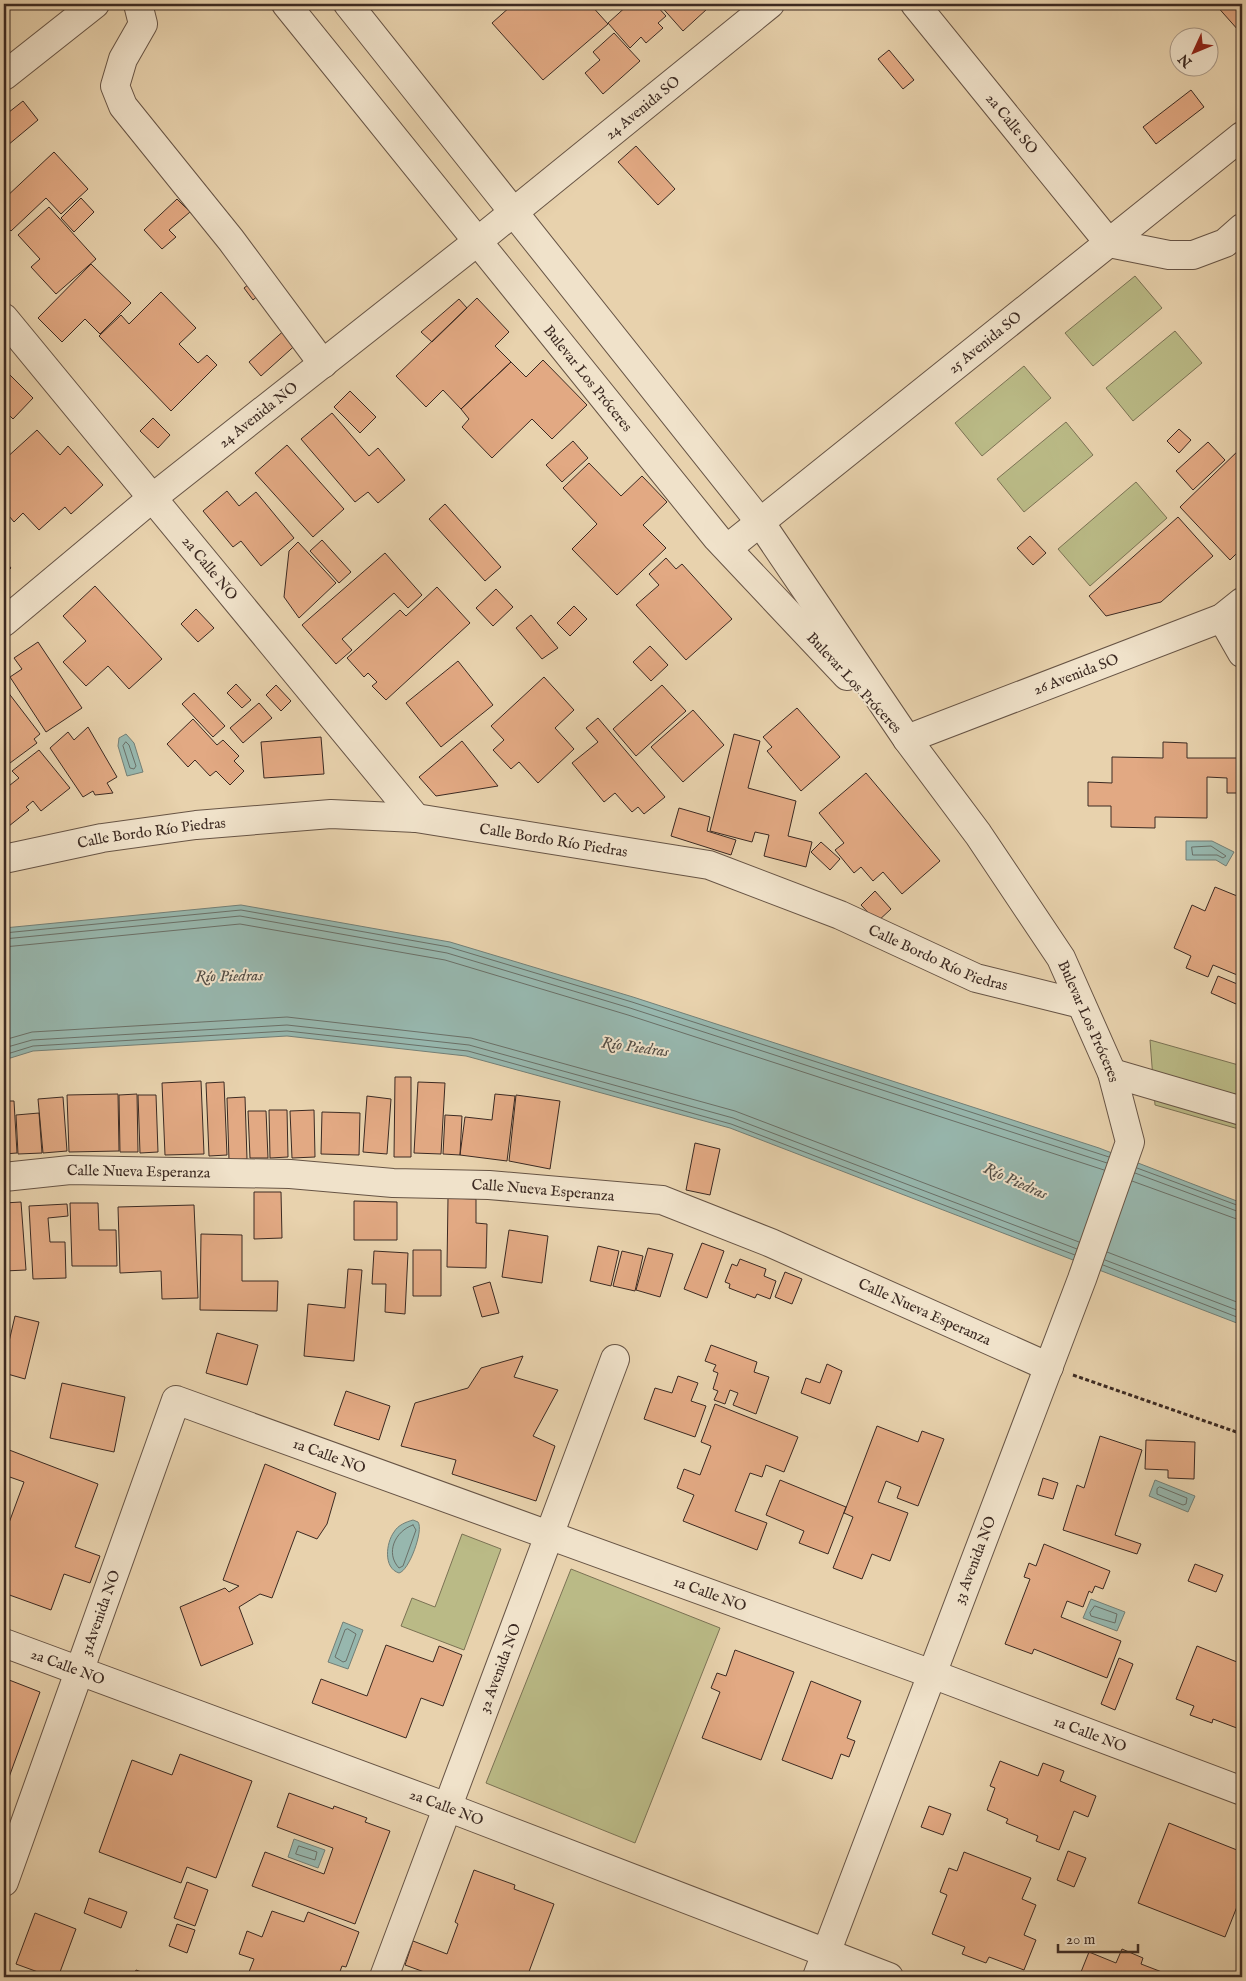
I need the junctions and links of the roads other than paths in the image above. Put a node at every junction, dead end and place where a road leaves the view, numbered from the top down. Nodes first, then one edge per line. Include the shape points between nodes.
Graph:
1 (95, 4) edge
2 (138, 4) edge
3 (286, 4) edge
4 (348, 4) edge
5 (770, 4) edge
6 (915, 4) edge
7 (4, 76) edge
8 (1242, 136) edge
9 (513, 211) junction
10 (1242, 228) edge
11 (478, 241) junction
12 (1109, 243) junction
13 (4, 318) edge
14 (323, 364) junction
15 (151, 499) junction
16 (760, 522) junction
17 (728, 548) junction
18 (1232, 610) edge
19 (4, 622) edge
20 (1242, 653) edge
21 (907, 739) junction
22 (416, 818) junction
23 (4, 859) edge
24 (1081, 1004) junction
25 (1112, 1073) junction
26 (1242, 1111) edge
27 (1130, 1142) joint
28 (4, 1177) edge
29 (615, 1359) dead end
30 (1049, 1367) junction
31 (176, 1400) joint
32 (549, 1534) junction
33 (4, 1643) edge
34 (79, 1671) junction
35 (932, 1674) junction
36 (1242, 1791) edge
37 (448, 1807) junction
38 (4, 1882) edge
39 (822, 1965) edge
40 (384, 1977) edge
41 (889, 1977) edge

1 - 7 street
2 - 14 street via 143,24 124,59 115,86 124,106 231,240
3 - 11 street, Bulevar Los Próceres
4 - 9 street, Bulevar Los Próceres
5 - 9 street, 24 Avenida SO
6 - 12 street, 2a Calle SO
8 - 12 street, 25 Avenida SO
9 - 11 street, 24 Avenida NO
9 - 16 street, Bulevar Los Próceres
10 - 12 street via 1225,243 1193,255 1168,255
11 - 14 street, 24 Avenida NO
11 - 17 street, Bulevar Los Próceres
12 - 16 street, 25 Avenida SO
13 - 15 street, 2a Calle NO
14 - 15 street, 24 Avenida NO
15 - 19 street, 24 Avenida NO
15 - 22 street, 2a Calle NO
16 - 17 street, 25 Avenida SO
16 - 21 street, Bulevar Los Próceres
17 - 21 street, Bulevar Los Próceres
18 - 20 street
18 - 21 street, 26 Avenida SO
21 - 24 street, Bulevar Los Próceres via 978,834 1060,958
22 - 23 street, Calle Bordo Río Piedras via 331,814 196,825 102,838
22 - 24 street, Calle Bordo Río Piedras via 709,865 840,915 976,978
24 - 25 street, Bulevar Los Próceres
25 - 26 street
25 - 27 street, Bulevar Los Próceres
27 - 30 street, 33 Avenida NO
28 - 30 street, Calle Nueva Esperanza via 70,1170 290,1174 393,1183 489,1185 662,1200 771,1243
29 - 32 street, 32 Avenida NO
30 - 35 street, 33 Avenida NO
31 - 32 street, 1a Calle NO
31 - 34 street, 31Avenida NO
32 - 35 street, 1a Calle NO
32 - 37 street, 32 Avenida NO
33 - 34 street, 2a Calle NO
34 - 37 street, 2a Calle NO
34 - 38 street, 31Avenida NO
35 - 36 street, 1a Calle NO
35 - 39 street, 33 Avenida NO
37 - 39 street, 2a Calle NO
37 - 40 street, 32 Avenida NO
39 - 41 street, 2a Calle NO

